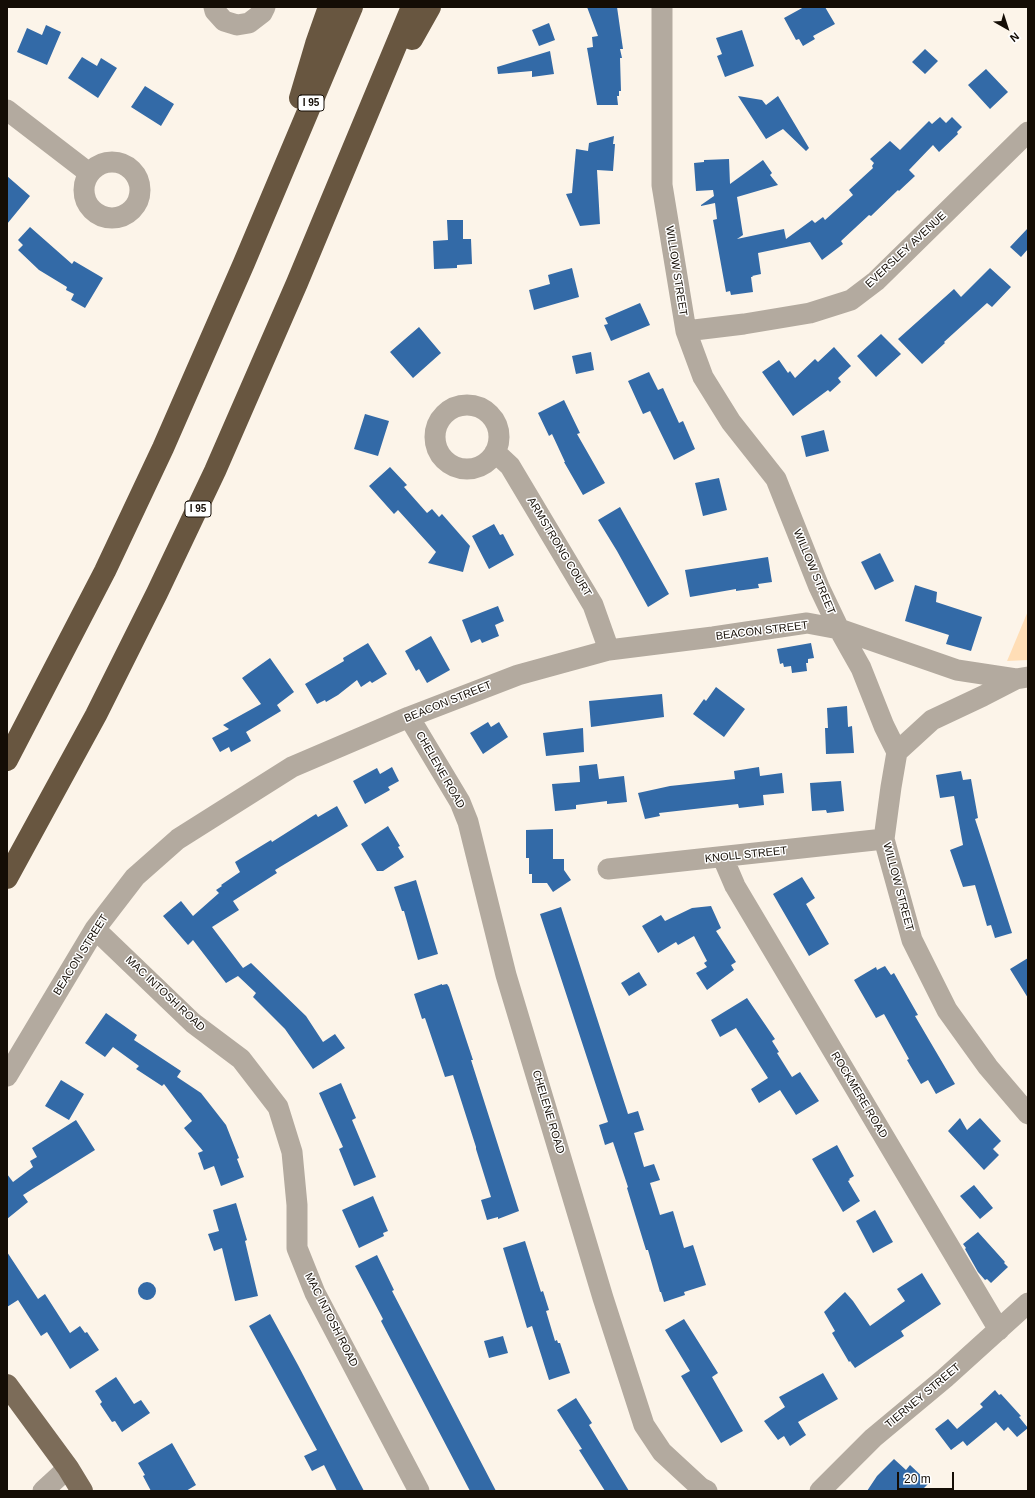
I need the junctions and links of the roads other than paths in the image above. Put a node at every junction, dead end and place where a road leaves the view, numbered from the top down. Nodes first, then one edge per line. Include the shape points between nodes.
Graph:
1 (214, 7) edge
2 (265, 7) edge
3 (329, 7) edge
4 (352, 7) edge
5 (412, 7) edge
6 (430, 7) edge
7 (662, 7) edge
8 (7, 110) edge
9 (362, 127) junction
10 (1028, 132) edge
11 (89, 173) dead end
12 (271, 199) junction
13 (686, 331) junction
14 (495, 452) dead end
15 (839, 629) junction
16 (609, 650) junction
17 (1022, 678) edge
18 (410, 717) junction
19 (897, 752) junction
20 (7, 760) edge
21 (884, 839) junction
22 (723, 858) junction
23 (608, 869) dead end
24 (7, 878) edge
25 (95, 928) junction
26 (7, 1076) edge
27 (1028, 1114) edge
28 (1028, 1303) edge
29 (999, 1330) junction
30 (7, 1385) edge
31 (68, 1468) junction
32 (824, 1490) edge
33 (43, 1491) edge
34 (82, 1491) edge
35 (419, 1491) edge
36 (707, 1491) edge

1 - 2 street via 215,12 224,21 237,25 249,22 262,13
3 - 12 highway
4 - 12 highway, I 95
5 - 9 highway, I 95
6 - 9 highway
7 - 13 street, WILLOW STREET via 662,185
8 - 11 street
9 - 24 highway, I 95 via 243,409 186,532 96,715
10 - 13 street, EVERSLEY AVENUE via 876,281 850,300 810,313
12 - 20 highway, I 95 via 218,325 131,516 74,633
13 - 15 street, WILLOW STREET via 703,377 731,422 776,479 819,587
14 - 16 street, ARMSTRONG COURT via 510,466 592,605
15 - 16 street, BEACON STREET via 807,623
15 - 17 street, BEACON STREET via 957,670
15 - 19 street, WILLOW STREET via 861,668
16 - 18 street, BEACON STREET via 518,675
17 - 19 street via 932,720
18 - 25 street, BEACON STREET via 292,767 178,839 135,877
18 - 36 street, CHELENE ROAD via 460,802 468,822 506,975 644,1425 662,1452
19 - 21 street, WILLOW STREET
21 - 22 street, KNOLL STREET
21 - 27 street, WILLOW STREET via 912,940 947,1010 988,1068
22 - 23 street, KNOLL STREET
22 - 29 street, ROCKMERE ROAD via 739,893
25 - 26 street, BEACON STREET
25 - 35 street, MAC INTOSH ROAD via 193,1023 241,1059 278,1107 292,1152 297,1205 297,1248 315,1293
28 - 29 street, TIERNEY STREET
29 - 32 street, TIERNEY STREET via 873,1438
30 - 31 main road
31 - 33 street
31 - 34 main road

